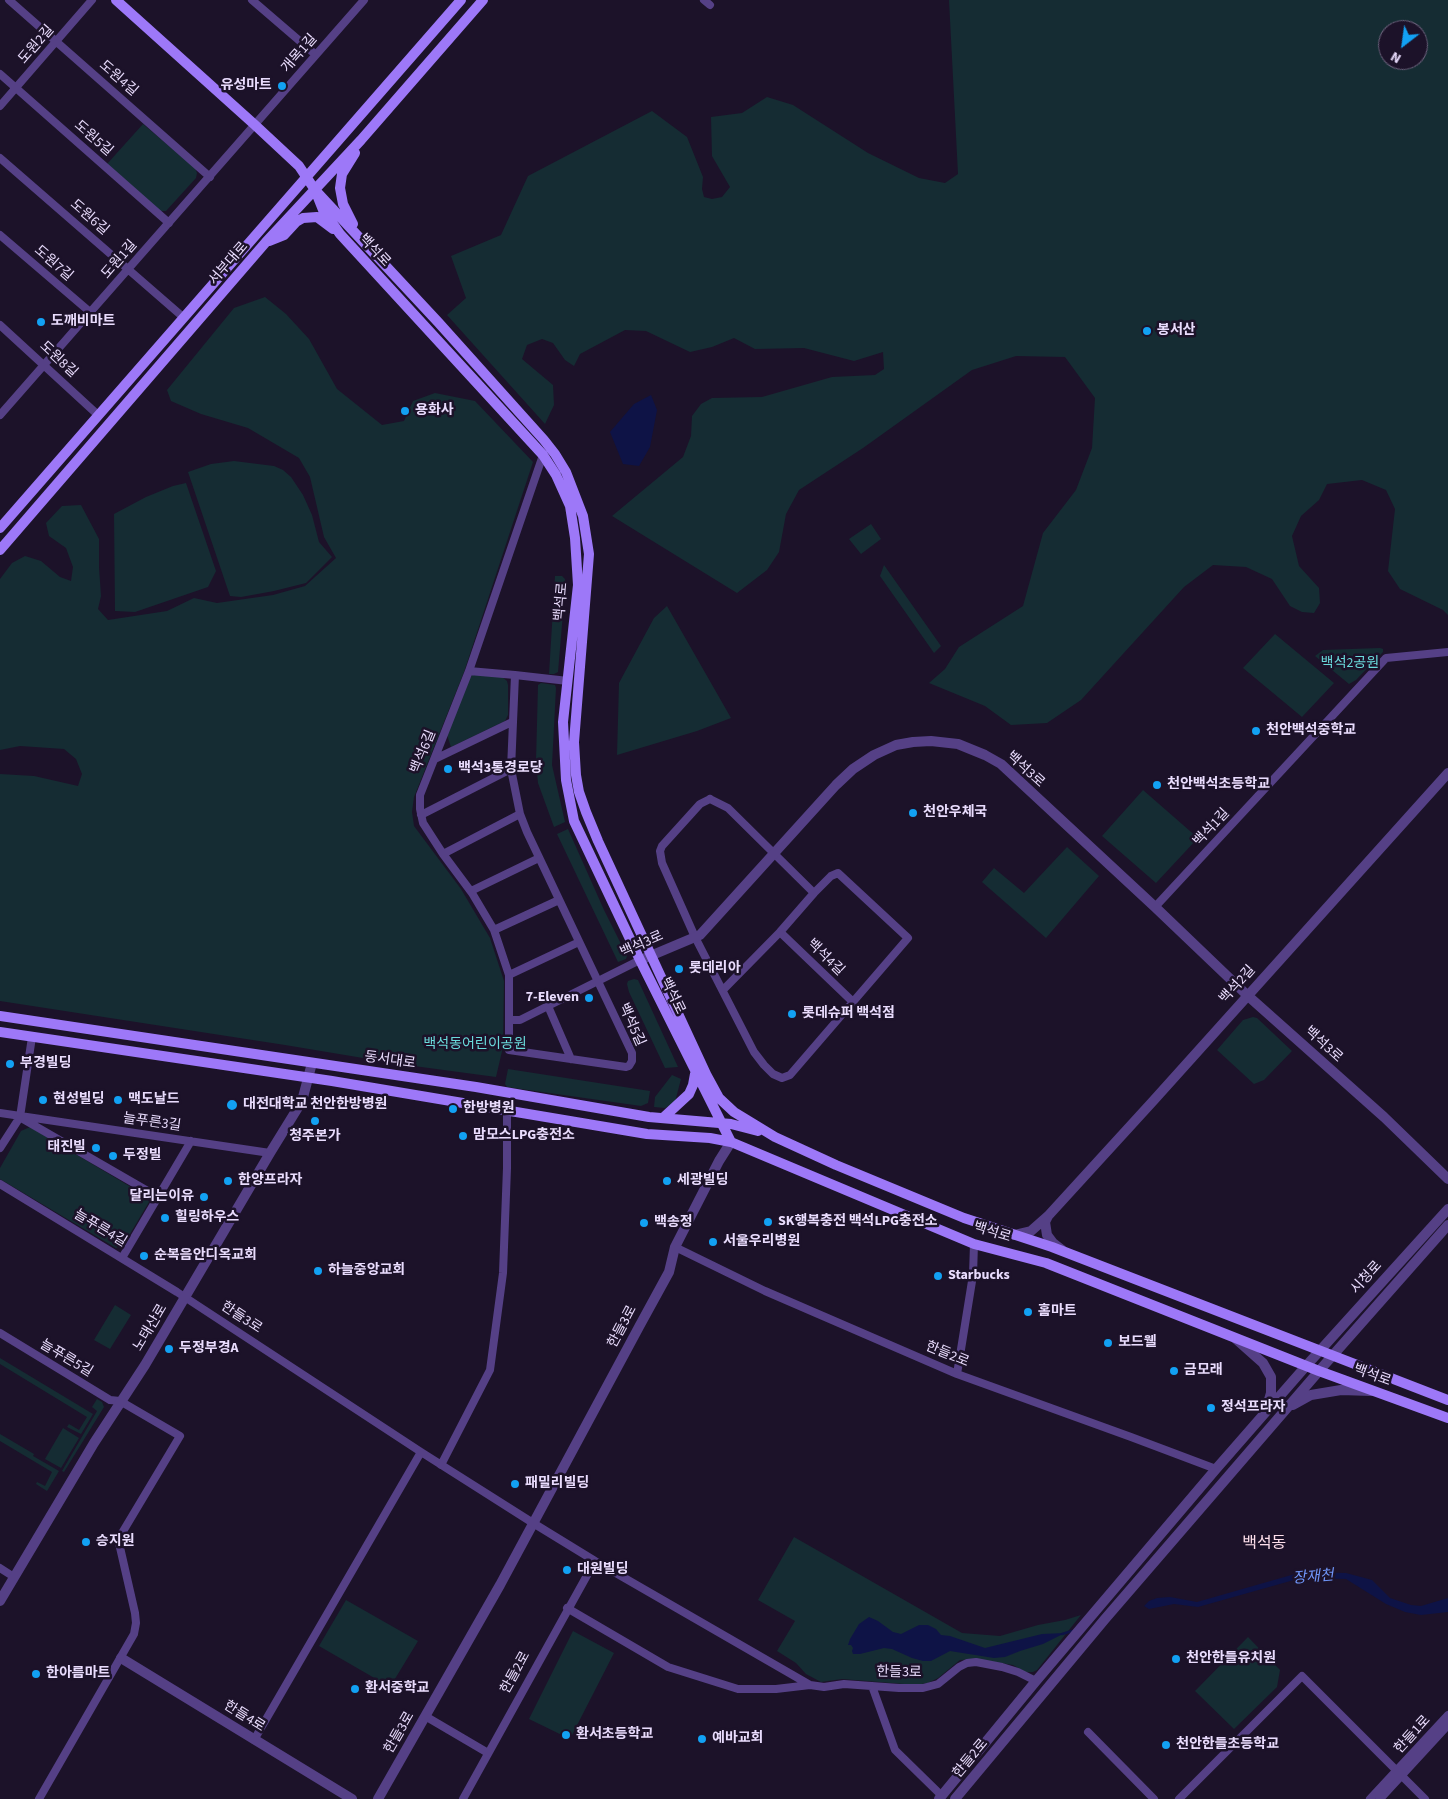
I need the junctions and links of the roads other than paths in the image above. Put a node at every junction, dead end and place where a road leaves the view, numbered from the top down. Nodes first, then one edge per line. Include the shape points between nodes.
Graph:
1 (8, 0) edge
2 (92, 0) edge
3 (116, 0) edge
4 (252, 0) edge
5 (266, 0) edge
6 (364, 0) edge
7 (461, 0) edge
8 (483, 0) edge
9 (260, 7) junction
10 (56, 41) junction
11 (316, 55) junction
12 (0, 74) edge
13 (16, 87) junction
14 (0, 106) edge
15 (255, 125) junction
16 (361, 140) junction
17 (0, 158) edge
18 (306, 176) junction
19 (210, 177) junction
20 (315, 190) junction
21 (170, 223) junction
22 (340, 234) junction
23 (0, 235) edge
24 (359, 237) junction
25 (266, 242) junction
26 (129, 269) junction
27 (90, 312) junction
28 (184, 317) junction
29 (0, 324) edge
30 (45, 364) junction
31 (1, 412) edge
32 (98, 415) junction
33 (542, 455) junction
34 (0, 528) edge
35 (0, 550) edge
36 (1448, 652) edge
37 (469, 671) junction
38 (515, 675) junction
39 (568, 681) junction
40 (512, 722) junction
41 (434, 759) junction
42 (511, 769) junction
43 (1448, 773) edge
44 (520, 814) junction
45 (421, 815) junction
46 (774, 853) junction
47 (443, 854) junction
48 (539, 858) junction
49 (471, 891) junction
50 (814, 893) junction
51 (559, 900) junction
52 (1155, 907) junction
53 (494, 930) junction
54 (780, 932) junction
55 (695, 937) junction
56 (579, 942) junction
57 (652, 955) junction
58 (640, 960) junction
59 (509, 975) junction
60 (597, 981) junction
61 (722, 990) junction
62 (1248, 995) junction
63 (852, 1002) junction
64 (548, 1006) junction
65 (0, 1016) edge
66 (509, 1020) junction
67 (0, 1032) edge
68 (32, 1037) junction
69 (509, 1050) joint
70 (571, 1059) junction
71 (312, 1064) junction
72 (695, 1074) junction
73 (308, 1078) junction
74 (719, 1098) junction
75 (507, 1110) junction
76 (0, 1114) edge
77 (20, 1117) junction
78 (663, 1118) junction
79 (726, 1124) junction
80 (775, 1137) junction
81 (191, 1141) junction
82 (731, 1142) junction
83 (0, 1148) edge
84 (270, 1153) junction
85 (1448, 1179) edge
86 (0, 1184) edge
87 (158, 1198) junction
88 (1448, 1209) edge
89 (1048, 1216) junction
90 (1448, 1225) edge
91 (1014, 1235) junction
92 (974, 1244) junction
93 (675, 1247) junction
94 (1065, 1252) junction
95 (122, 1258) junction
96 (185, 1298) junction
97 (0, 1333) edge
98 (1236, 1338) junction
99 (1320, 1350) junction
100 (1332, 1355) junction
101 (1306, 1366) junction
102 (1319, 1371) junction
103 (957, 1374) junction
104 (1373, 1391) junction
105 (1448, 1400) edge
106 (120, 1401) junction
107 (1286, 1409) junction
108 (1266, 1412) junction
109 (1448, 1418) edge
110 (420, 1452) junction
111 (441, 1465) junction
112 (1216, 1469) junction
113 (533, 1523) junction
114 (595, 1561) junction
115 (0, 1568) edge
116 (14, 1577) junction
117 (0, 1601) edge
118 (567, 1608) junction
119 (122, 1658) junction
120 (1036, 1682) junction
121 (810, 1685) junction
122 (872, 1686) junction
123 (1448, 1715) edge
124 (425, 1716) junction
125 (1448, 1725) edge
126 (1088, 1732) dead end
127 (254, 1740) junction
128 (488, 1753) junction
129 (1399, 1774) junction
130 (941, 1797) edge
131 (39, 1799) edge
132 (352, 1799) edge
133 (378, 1799) edge
134 (463, 1799) edge
135 (955, 1799) edge
136 (1154, 1799) edge
137 (1179, 1799) edge
138 (1370, 1799) edge
139 (1380, 1799) edge
140 (1425, 1799) edge

1 - 10 street, 도원4길
2 - 10 street, 도원2길
3 - 15 main road, 백석로
4 - 9 street
5 - 9 street
6 - 11 street, 개목1길
7 - 18 main road, 서부대로
8 - 16 main road, 서부대로
9 - 11 street
10 - 13 street, 도원2길
10 - 19 street, 도원4길
11 - 15 street, 개목1길
12 - 13 street, 도원5길
13 - 14 street, 도원2길
13 - 21 street, 도원5길
15 - 18 main road, 백석로
15 - 19 street, 도원1길
16 - 20 main road, 서부대로
16 - 24 main road via 342,174 340,188 342,204
17 - 26 street, 도원6길
18 - 20 main road, 백석로
18 - 28 main road, 서부대로
19 - 21 street, 도원1길
20 - 22 main road, 백석로 via 323,210
20 - 24 main road, 백석로
20 - 25 main road, 서부대로
21 - 26 street, 도원1길
22 - 25 main road via 317,218 310,217 296,222 284,235
22 - 33 main road, 백석로
23 - 27 street, 도원7길
24 - 57 main road, 백석로 via 544,440 559,460 576,496 589,554 574,742 576,774 586,812
25 - 35 main road, 서부대로
26 - 27 street, 도원1길
26 - 28 street, 도원6길
27 - 30 street, 도원1길
28 - 32 main road, 서부대로
29 - 30 street, 도원8길
30 - 31 street, 도원1길
30 - 32 street, 도원8길
32 - 34 main road, 서부대로
33 - 37 street, 백석6길
33 - 39 main road, 백석로 via 556,475 570,506 575,538 578,585
36 - 52 street, 백석1길 via 1386,658
37 - 38 street
37 - 41 street, 백석6길
38 - 39 street
38 - 40 street, 백석5길
39 - 58 main road, 백석로 via 563,722 566,780 574,821
40 - 41 street
40 - 42 street, 백석5길
41 - 45 street, 백석6길 via 420,795
42 - 44 street, 백석5길
42 - 45 street
43 - 62 street, 백석2길
44 - 47 street
44 - 48 street, 백석5길
45 - 47 street, 백석6길
46 - 50 street
46 - 52 street, 백석3로 via 836,785 874,755 896,745 944,742 971,748 1001,764
46 - 55 street, 백석3로 via 700,936
46 - 55 street via 728,808 710,800 700,804 660,851 662,863
47 - 49 street, 백석6길
48 - 49 street
48 - 51 street, 백석5길
49 - 53 street, 백석6길
50 - 54 street
50 - 63 street via 838,873 908,938
51 - 53 street
51 - 56 street, 백석5길
52 - 62 street, 백석3로
53 - 59 street, 백석6길
54 - 61 street
54 - 63 street, 백석4길
55 - 57 street, 백석3로
55 - 61 street
56 - 59 street
56 - 60 street, 백석5길
57 - 58 street, 백석3로
57 - 74 main road, 백석로
58 - 60 street, 백석3로
58 - 72 main road, 백석로
59 - 66 street, 백석6길
60 - 64 street, 백석3로
60 - 70 street, 백석5길 via 632,1053 632,1061 626,1067
61 - 63 street via 754,1052 764,1066 782,1078 790,1075
62 - 85 street, 백석3로
62 - 89 street, 백석2길
64 - 66 street, 백석3로 via 520,1020
64 - 70 street
65 - 71 main road, 동서대로
66 - 69 street, 백석6길
67 - 68 main road, 동서대로
68 - 73 main road, 동서대로
68 - 77 street
69 - 70 street, 백석5길
71 - 73 street, 노태산로
71 - 78 main road, 동서대로
72 - 78 main road via 689,1094
72 - 79 main road, 백석로
73 - 75 main road, 동서대로
73 - 84 street, 노태산로 via 302,1101
74 - 79 main road
74 - 80 main road, 백석로 via 734,1112
75 - 82 main road, 동서대로 via 647,1134
75 - 111 street via 503,1273 490,1370
76 - 77 street, 늘푸른3길
77 - 81 street, 늘푸른3길
77 - 83 street
77 - 87 street, 늘푸른3길
78 - 79 main road, 동서대로
79 - 80 main road, 동서대로
79 - 82 main road, 백석로
80 - 91 main road, 백석로 via 964,1218
81 - 84 street, 늘푸른3길
81 - 87 street, 늘푸른3길
82 - 92 main road, 백석로
82 - 93 street, 한들3로
84 - 96 street, 노태산로
86 - 95 street, 늘푸른4길
87 - 95 street, 늘푸른3길
88 - 99 street, 시청로
89 - 91 street, 백석2길 via 1030,1231
89 - 94 street via 1047,1235
90 - 100 street, 시청로
91 - 94 main road, 백석로
92 - 98 main road, 백석로 via 1046,1263
92 - 103 street via 973,1275
93 - 103 street, 한들2로 via 773,1295
93 - 113 street, 한들3로 via 669,1272
94 - 99 main road, 백석로
95 - 96 street, 늘푸른4길
96 - 106 street, 노태산로
96 - 110 street, 한들3로
97 - 106 street, 늘푸른5길 via 110,1400
98 - 101 main road, 백석로
98 - 108 street via 1263,1363 1270,1377 1271,1393
99 - 100 main road, 백석로
99 - 101 street, 시청로
100 - 102 street, 시청로
100 - 105 main road, 백석로
101 - 102 main road, 백석로
101 - 108 street, 한들2로
102 - 104 main road, 백석로
102 - 107 street, 한들2로
103 - 112 street, 한들2로
104 - 107 street via 1341,1390 1312,1394
104 - 109 main road, 백석로
106 - 116 street, 노태산로
106 - 119 street, 늘푸른5길 via 180,1436 119,1543 136,1623
107 - 135 street, 한들2로
108 - 112 street, 한들2로
110 - 111 street, 한들3로
110 - 127 street
111 - 113 street, 한들3로
112 - 120 street, 한들2로
113 - 114 street, 한들3로
113 - 124 street, 한들3로
114 - 118 street, 한들2로
114 - 121 street, 한들3로
115 - 116 street
116 - 117 street, 노태산로
118 - 121 street, 한들3로 via 668,1667 738,1690 776,1690
118 - 128 street, 한들2로
119 - 127 street, 한들4로
119 - 131 street
120 - 122 street, 한들3로 via 1018,1672 976,1662 960,1667 938,1684 923,1688
120 - 130 street, 한들2로
121 - 122 street, 한들3로
122 - 130 street via 895,1750
123 - 129 street, 한들1로
124 - 128 street
124 - 133 street, 한들3로
125 - 129 street, 한들1로
126 - 136 street
127 - 132 street, 한들4로
128 - 134 street, 한들2로
129 - 137 street via 1302,1676
129 - 138 street, 한들1로
129 - 139 street, 한들1로
129 - 140 street, 한들1로

